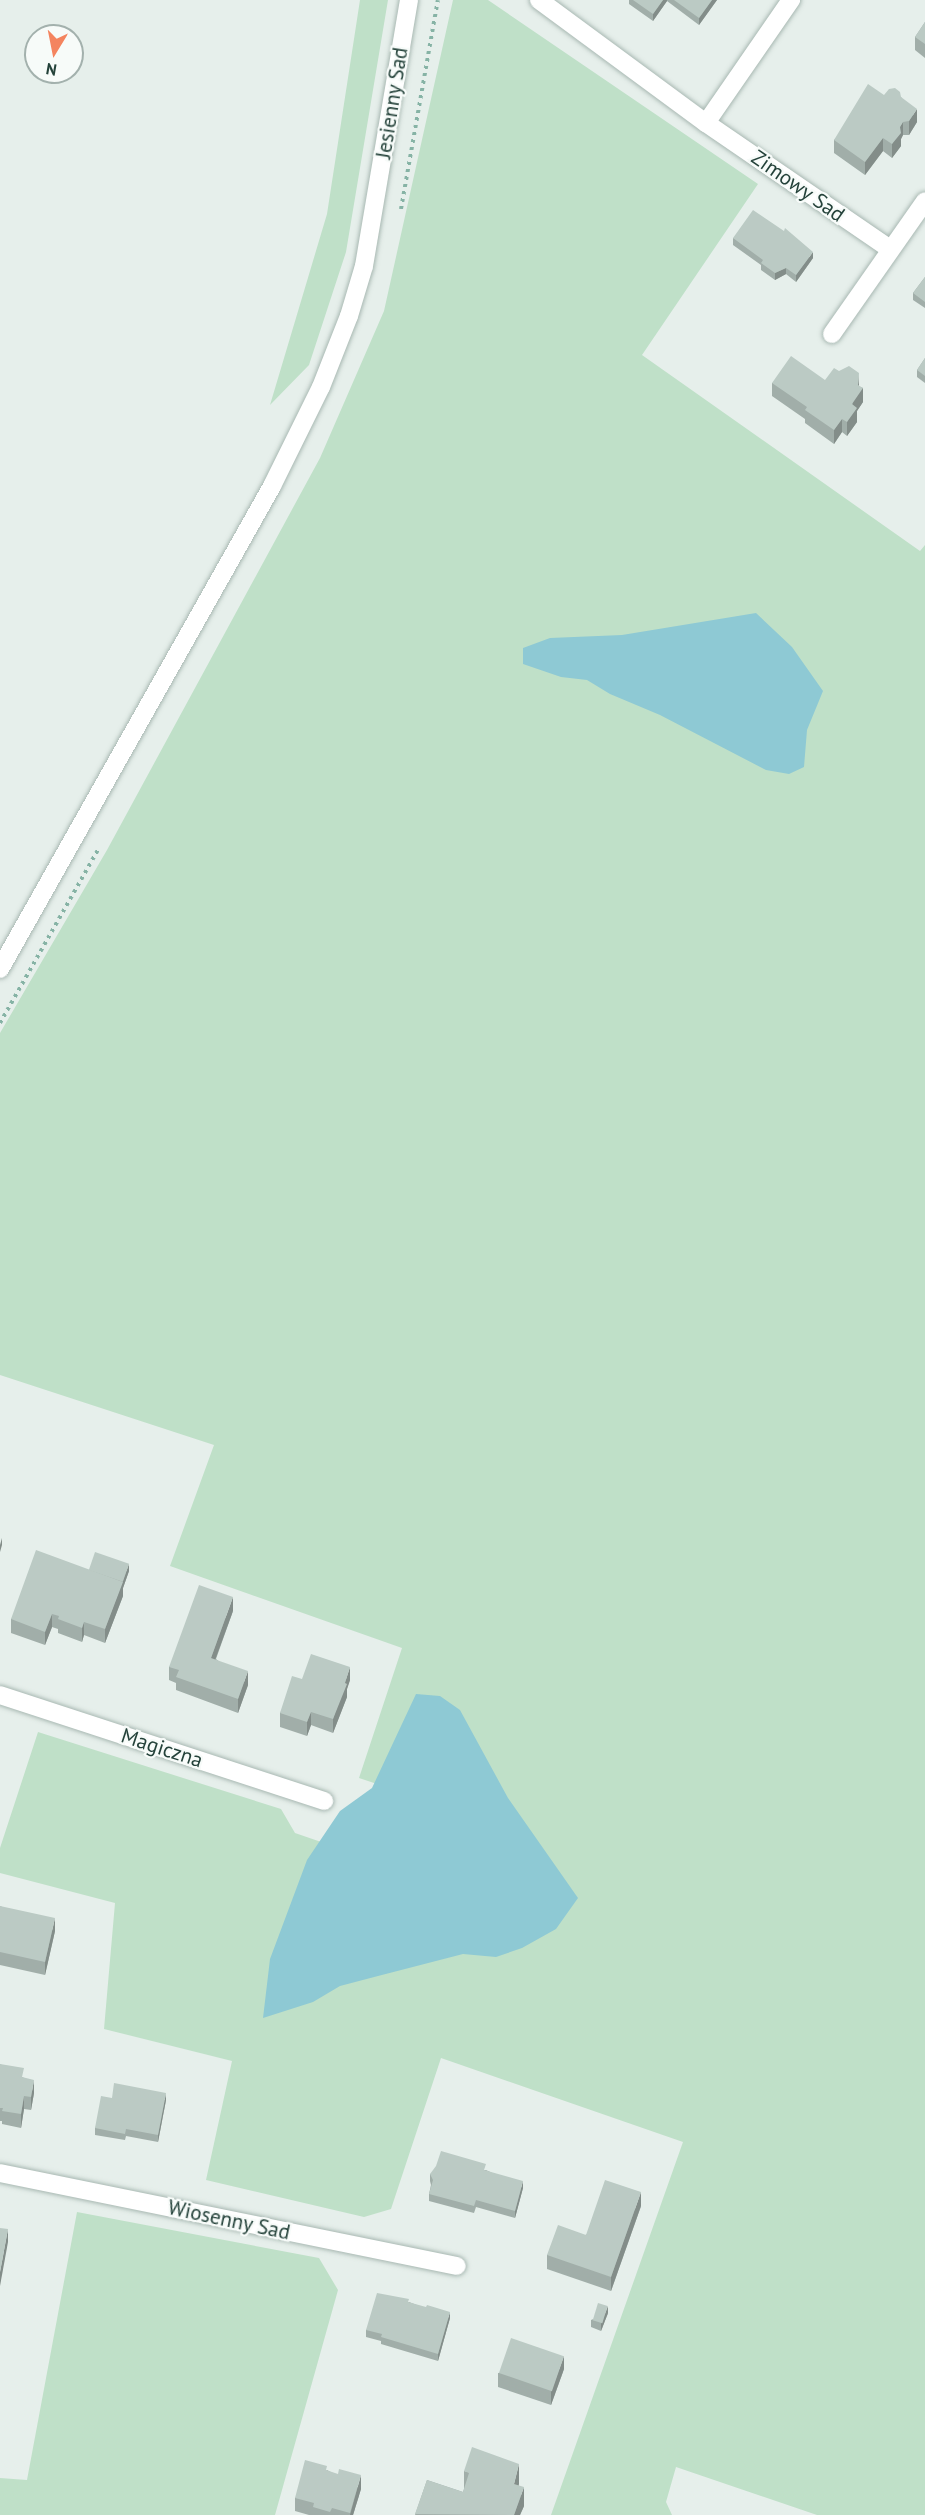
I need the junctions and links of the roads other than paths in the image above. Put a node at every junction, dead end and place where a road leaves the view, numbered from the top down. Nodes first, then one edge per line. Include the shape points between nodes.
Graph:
1 (409, 0) edge
2 (539, 0) edge
3 (792, 0) edge
4 (706, 123) junction
5 (925, 201) edge
6 (890, 249) junction
7 (832, 334) dead end
8 (0, 969) edge
9 (0, 1695) edge
10 (324, 1801) dead end
11 (0, 2173) edge
12 (457, 2266) dead end

1 - 8 street, Jesienny Sad via 364,266 349,316 309,412 272,486
2 - 4 street, Zimowy Sad
3 - 4 street
4 - 6 street, Zimowy Sad
5 - 6 street
6 - 7 street
9 - 10 street, Magiczna
11 - 12 street, Wiosenny Sad

